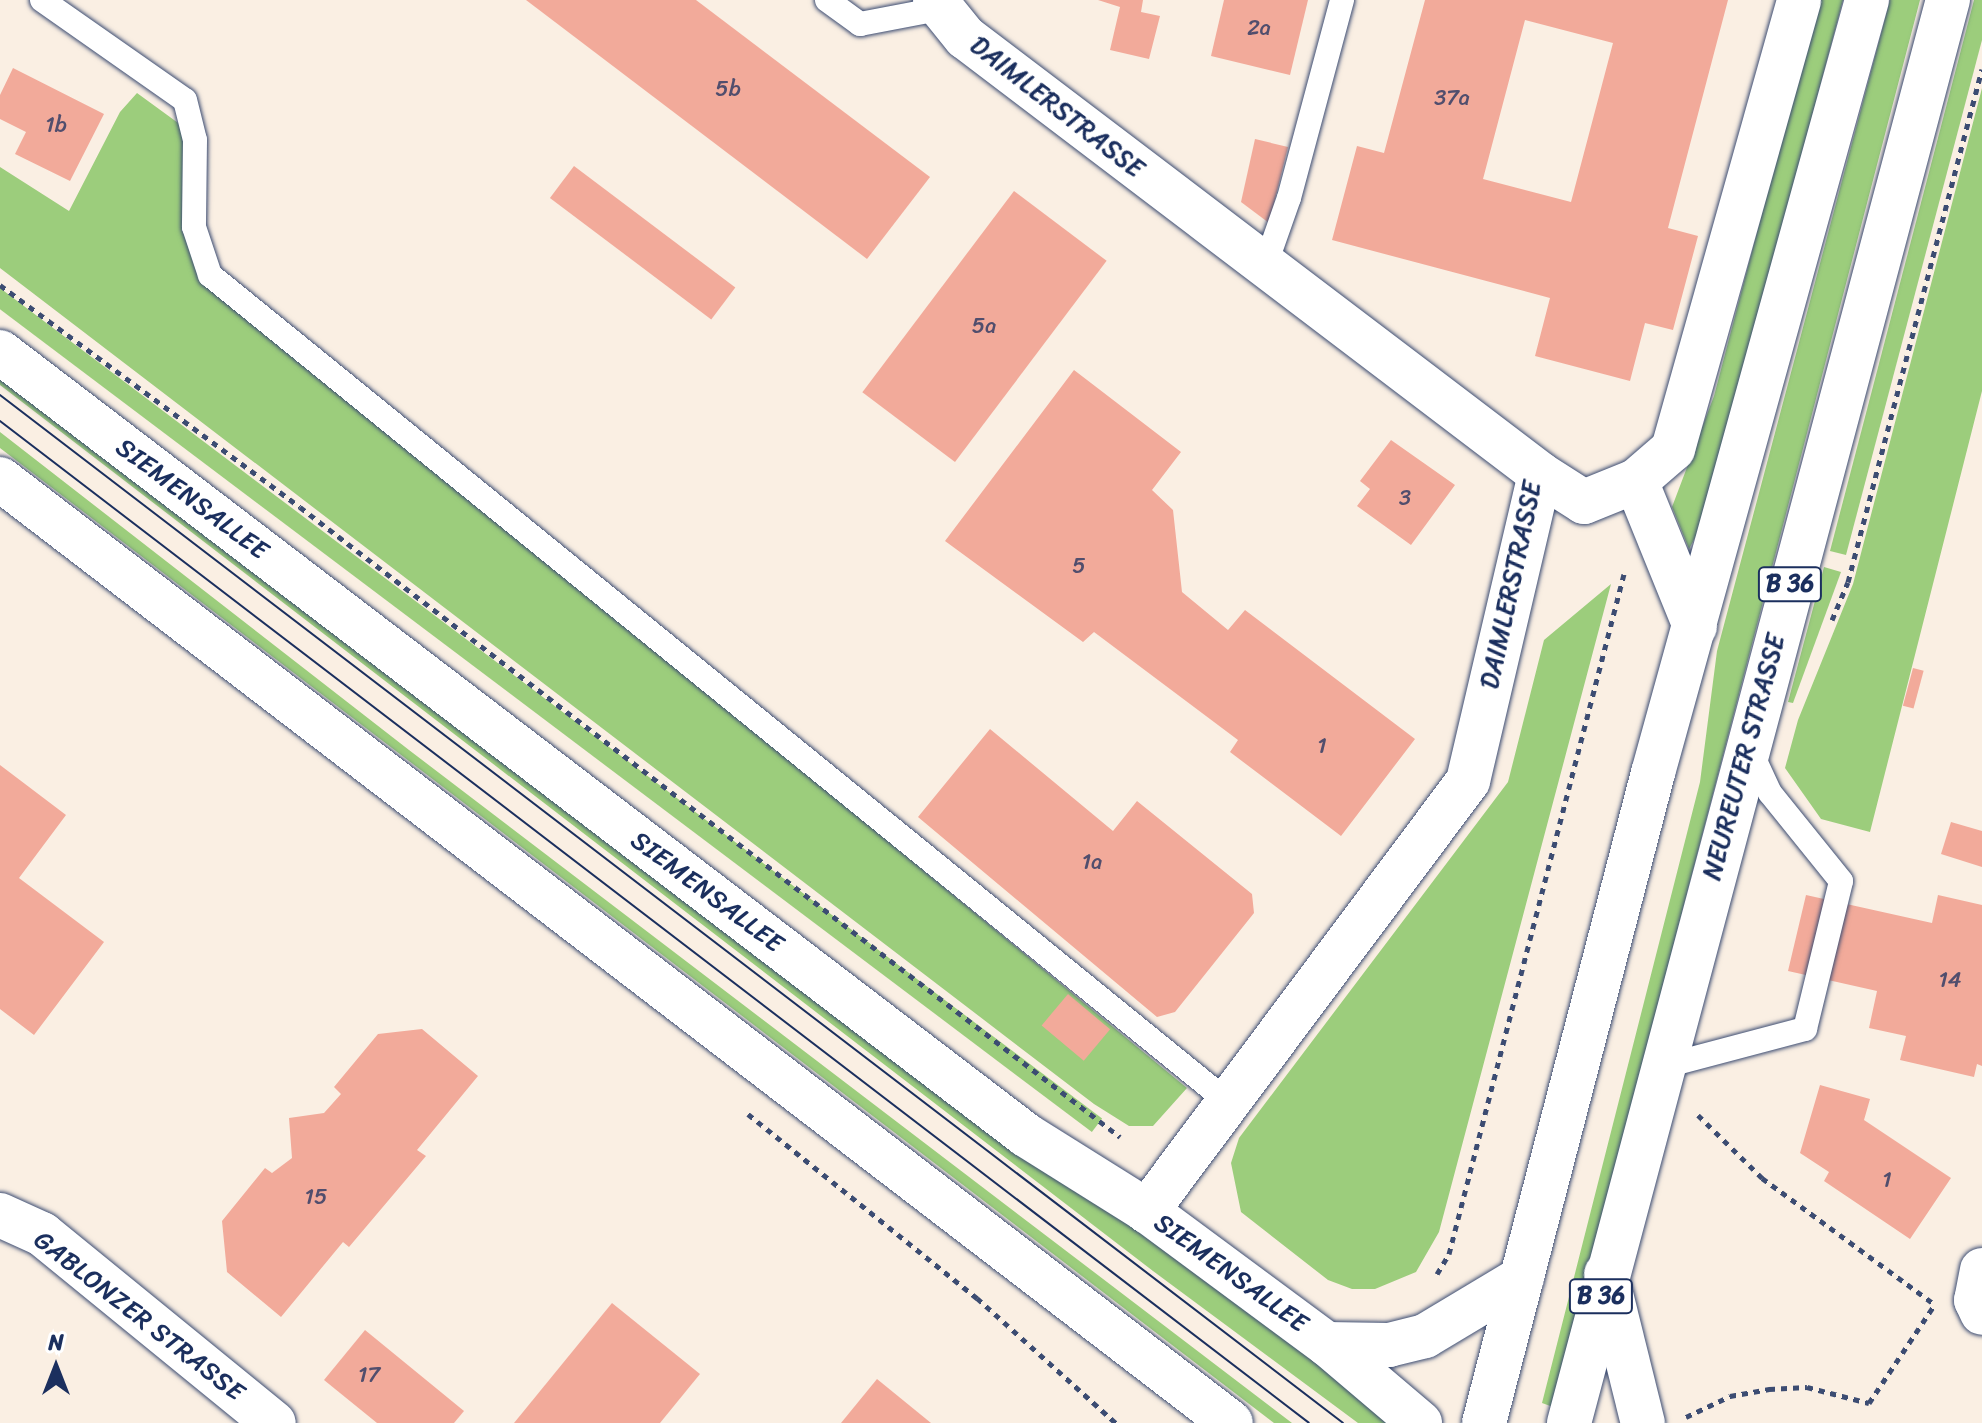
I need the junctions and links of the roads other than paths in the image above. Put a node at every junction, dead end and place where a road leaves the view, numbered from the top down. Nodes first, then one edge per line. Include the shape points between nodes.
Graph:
1 (42, 0) edge
2 (827, 0) edge
3 (1342, 0) edge
4 (1799, 0) edge
5 (1867, 0) edge
6 (1948, 0) edge
7 (937, 4) edge
8 (1265, 266) junction
9 (0, 352) edge
10 (1540, 474) junction
11 (0, 479) edge
12 (1636, 481) junction
13 (1695, 626) junction
14 (1747, 744) junction
15 (1661, 1067) junction
16 (1228, 1102) junction
17 (1158, 1195) junction
18 (0, 1215) edge
19 (1606, 1274) junction
20 (1522, 1278) junction
21 (1327, 1344) junction
22 (274, 1423) edge
23 (1231, 1423) edge
24 (1420, 1423) edge
25 (1484, 1423) edge
26 (1569, 1423) edge
27 (1643, 1423) edge

1 - 16 lane via 185,100 195,140 194,227 210,275
2 - 7 lane via 860,24
3 - 8 lane via 1289,198
4 - 12 main road via 1688,405 1673,449
5 - 13 main road
6 - 14 main road, NEUREUTER STRASSE / B 36
7 - 8 main road, DAIMLERSTRASSE via 965,37
8 - 10 main road, DAIMLERSTRASSE
9 - 17 main road, SIEMENSALLEE via 1026,1135
10 - 12 main road via 1584,502
10 - 16 main road, DAIMLERSTRASSE via 1468,781
11 - 23 main road
12 - 13 main road
13 - 20 main road
14 - 15 main road, NEUREUTER STRASSE / B 36
14 - 15 lane via 1770,793 1841,881 1805,1029
15 - 19 main road, NEUREUTER STRASSE / B 36
16 - 17 main road, DAIMLERSTRASSE
17 - 21 main road, SIEMENSALLEE
18 - 22 main road, GABLONZER STRASSE via 42,1234
19 - 26 main road, NEUREUTER STRASSE / B 36
19 - 27 main road
20 - 21 main road via 1425,1336 1389,1345
20 - 25 main road
21 - 24 main road, SIEMENSALLEE

